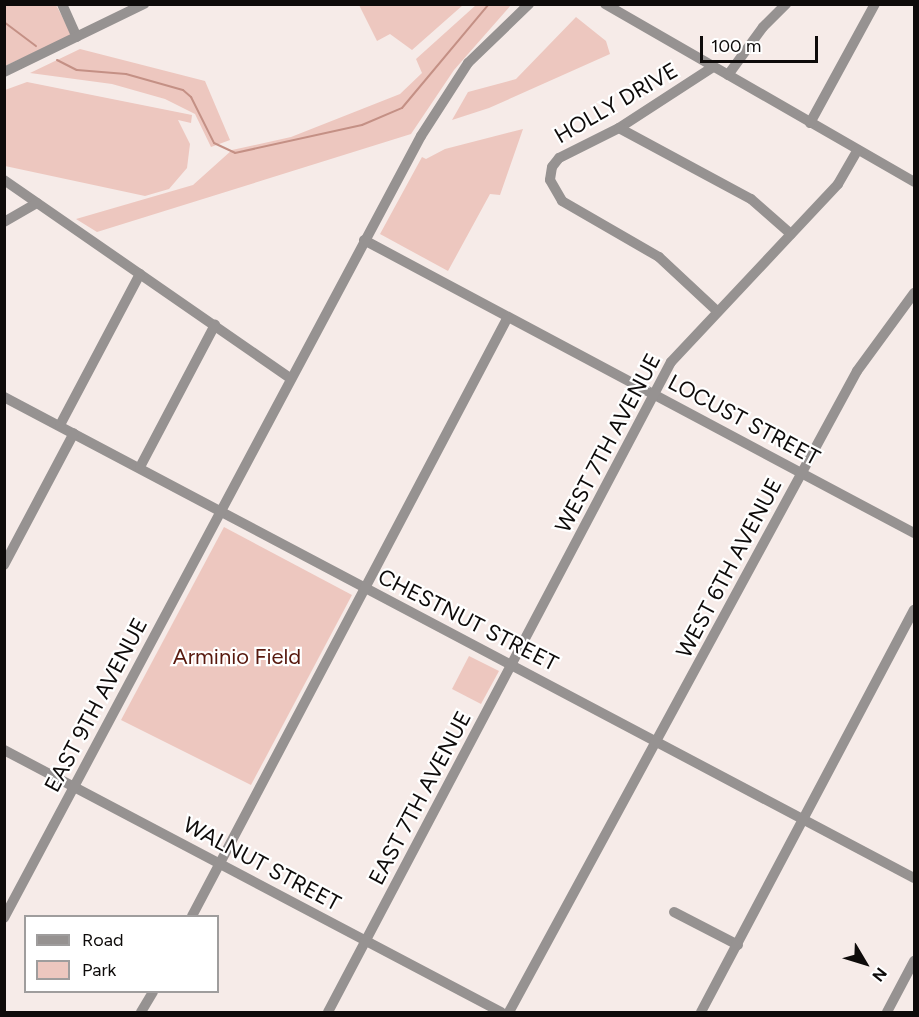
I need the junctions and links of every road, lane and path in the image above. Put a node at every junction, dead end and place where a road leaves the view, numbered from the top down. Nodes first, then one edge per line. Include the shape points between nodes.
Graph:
1 (62, 4) edge
2 (144, 4) edge
3 (529, 4) edge
4 (605, 4) edge
5 (786, 4) edge
6 (874, 4) edge
7 (77, 37) junction
8 (713, 68) junction
9 (4, 72) edge
10 (728, 75) junction
11 (810, 123) junction
12 (619, 128) junction
13 (858, 150) junction
14 (913, 179) edge
15 (4, 180) edge
16 (37, 203) junction
17 (4, 222) edge
18 (791, 234) junction
19 (364, 240) junction
20 (140, 274) junction
21 (915, 293) edge
22 (717, 311) junction
23 (508, 317) junction
24 (215, 325) junction
25 (290, 378) junction
26 (655, 395) junction
27 (4, 397) edge
28 (60, 425) junction
29 (74, 433) junction
30 (140, 467) junction
31 (801, 472) junction
32 (221, 510) junction
33 (915, 533) edge
34 (4, 565) edge
35 (366, 589) junction
36 (915, 610) edge
37 (513, 665) junction
38 (659, 742) junction
39 (4, 750) edge
40 (74, 786) junction
41 (805, 820) junction
42 (220, 864) junction
43 (915, 878) edge
44 (674, 912) dead end
45 (193, 915) edge
46 (4, 918) edge
47 (366, 941) junction
48 (738, 945) junction
49 (915, 961) edge
50 (152, 993) edge
51 (141, 1012) edge
52 (328, 1012) edge
53 (501, 1012) edge
54 (509, 1012) edge
55 (701, 1012) edge
56 (887, 1012) edge

1 - 7 street
2 - 7 street
3 - 19 street, EAST 9TH AVENUE via 468,63 451,85
4 - 8 street
5 - 10 street via 763,27
6 - 11 street
7 - 9 street
8 - 10 street
8 - 12 street, HOLLY DRIVE
10 - 11 street
11 - 13 street
12 - 18 street via 751,199
12 - 22 street, HOLLY DRIVE via 559,158 550,172 551,186 567,204 659,257
13 - 14 street
13 - 18 street, WEST 7TH AVENUE via 838,184
15 - 16 street
16 - 17 street
16 - 20 street
18 - 22 street, WEST 7TH AVENUE
19 - 23 street, LOCUST STREET
19 - 25 street, EAST 9TH AVENUE
20 - 24 street
20 - 28 street
21 - 31 street, WEST 6TH AVENUE via 857,371
22 - 26 street, WEST 7TH AVENUE via 674,358
23 - 26 street, LOCUST STREET
23 - 35 street
24 - 25 street
24 - 30 street
25 - 32 street, EAST 9TH AVENUE
26 - 31 street, LOCUST STREET
26 - 37 street, WEST 7TH AVENUE
27 - 28 street, CHESTNUT STREET
28 - 29 street, CHESTNUT STREET
29 - 30 street, CHESTNUT STREET
29 - 34 street
30 - 32 street, CHESTNUT STREET
31 - 33 street, LOCUST STREET
31 - 38 street, WEST 6TH AVENUE
32 - 35 street, CHESTNUT STREET
32 - 40 street, EAST 9TH AVENUE
35 - 37 street, CHESTNUT STREET
35 - 42 street
36 - 41 street
37 - 38 street, CHESTNUT STREET
37 - 47 street, EAST 7TH AVENUE
38 - 41 street, CHESTNUT STREET
38 - 54 street, WEST 6TH AVENUE
39 - 40 street, WALNUT STREET
40 - 42 street, WALNUT STREET
40 - 46 street, EAST 9TH AVENUE
41 - 43 street, CHESTNUT STREET
41 - 48 street
42 - 45 street
42 - 47 street, WALNUT STREET
44 - 48 street
47 - 52 street, EAST 7TH AVENUE
47 - 53 street, WALNUT STREET
48 - 55 street
49 - 56 street
50 - 51 street

